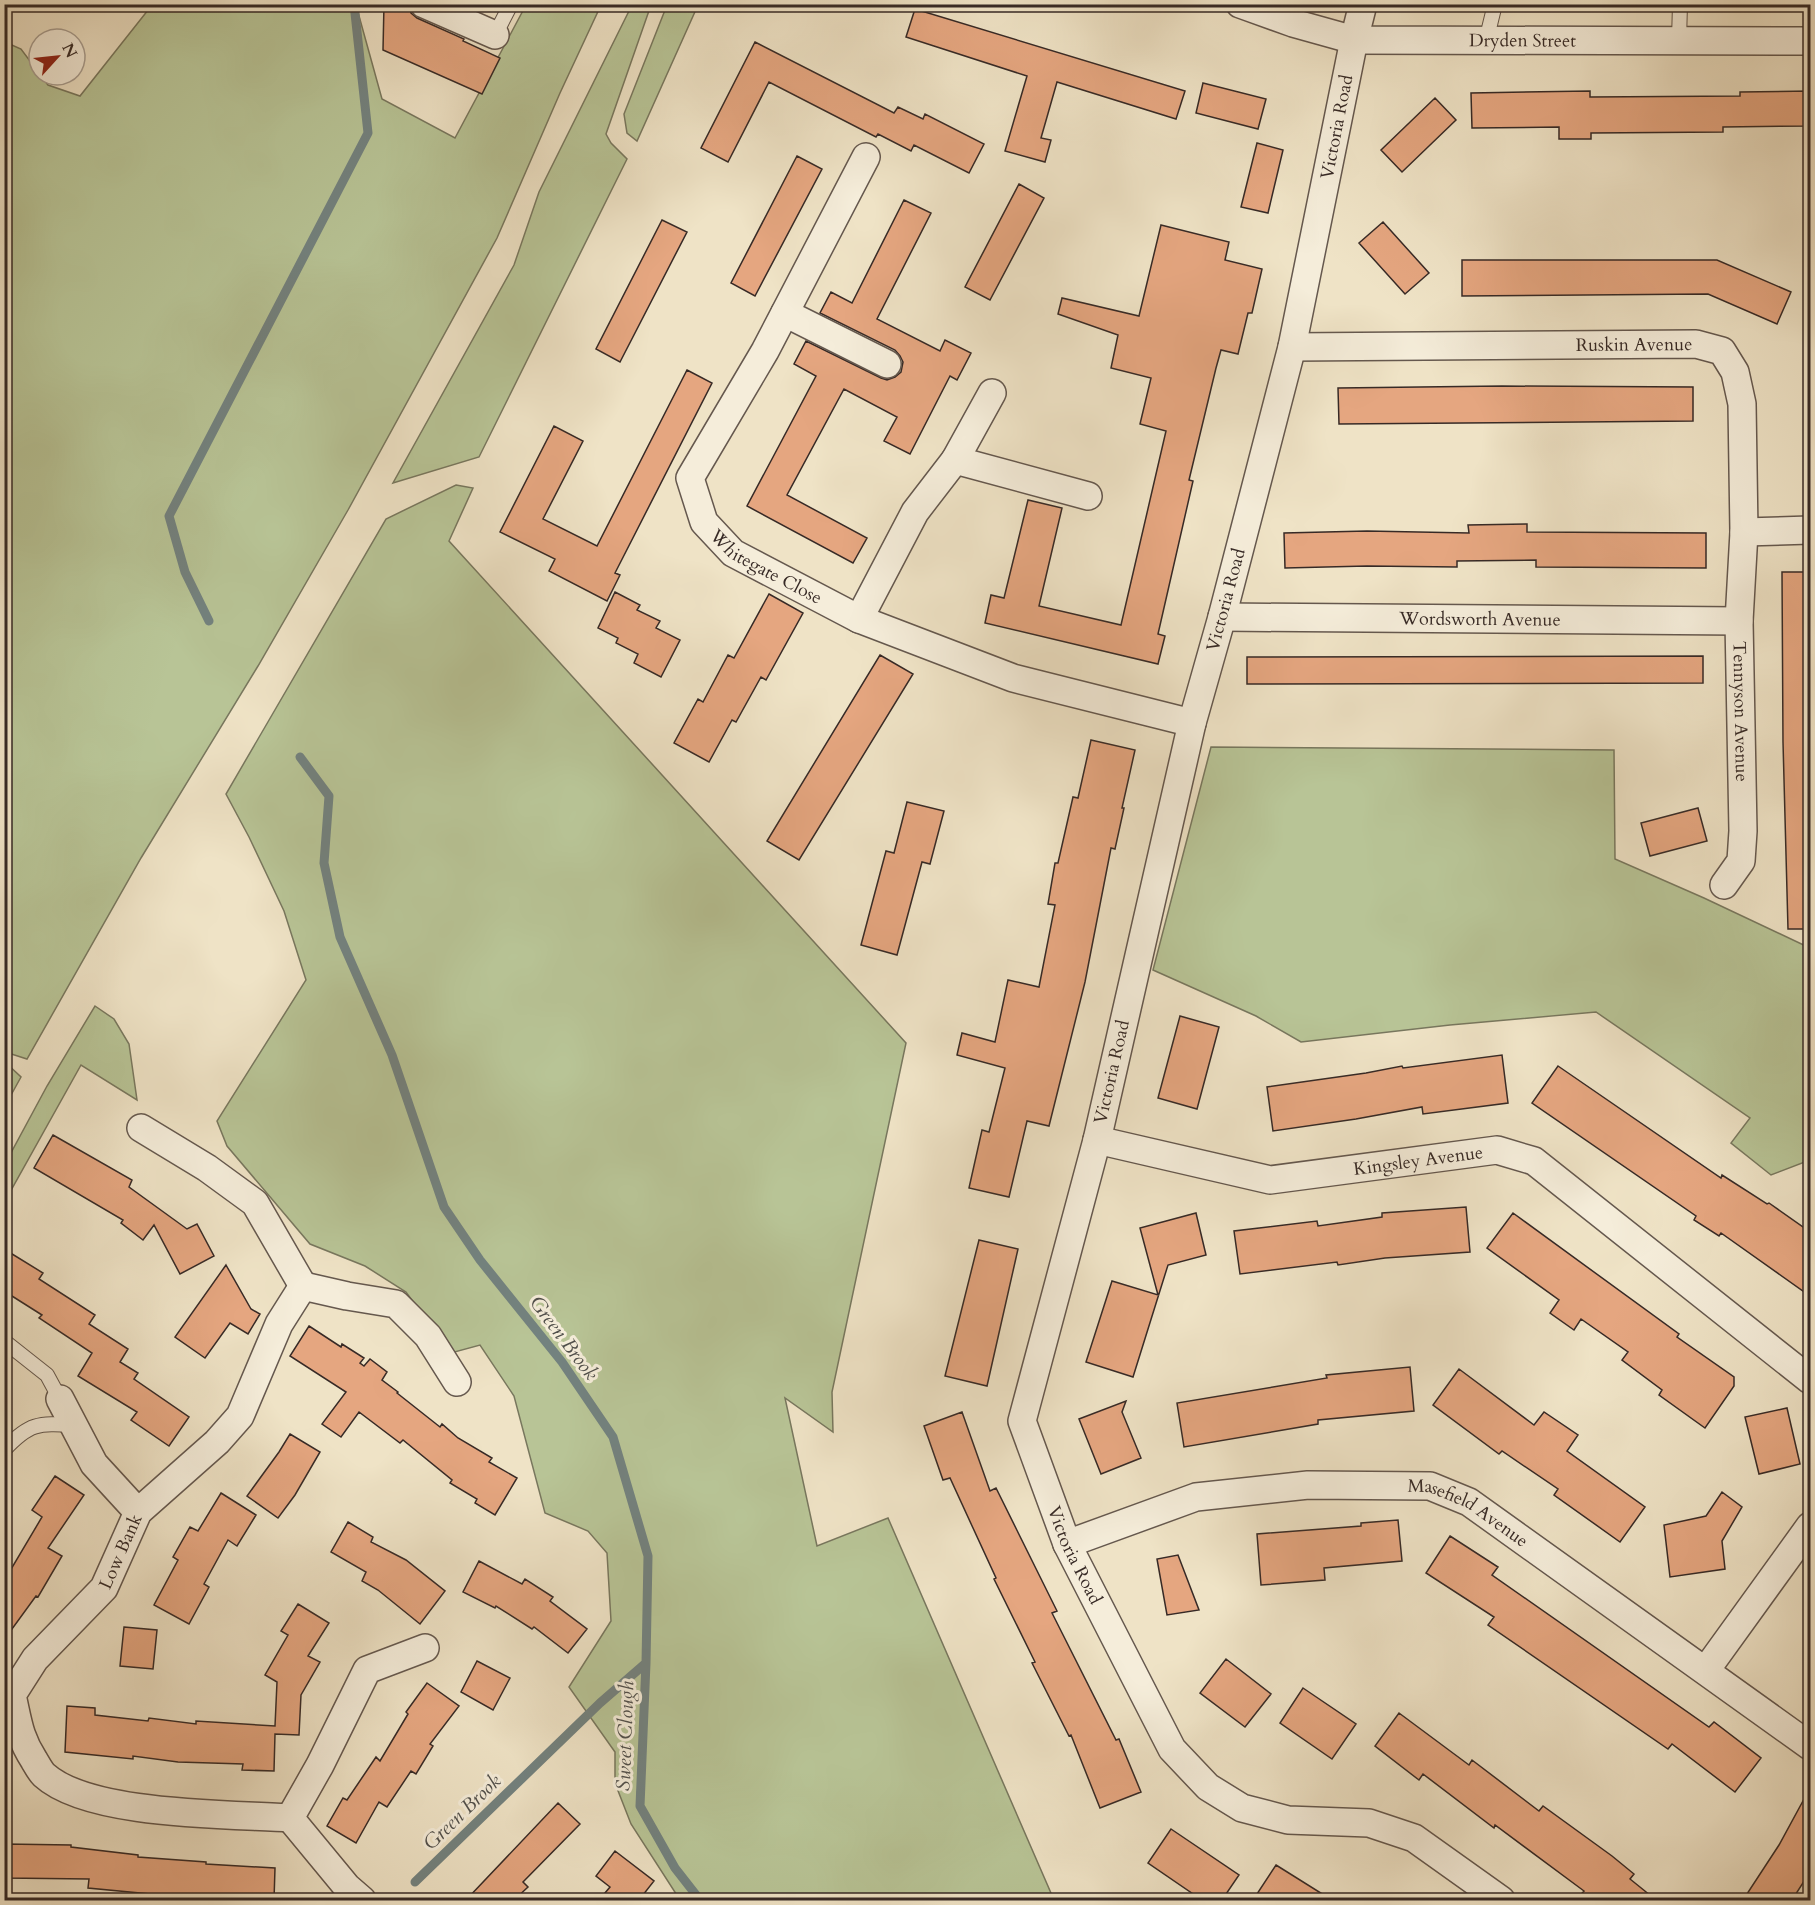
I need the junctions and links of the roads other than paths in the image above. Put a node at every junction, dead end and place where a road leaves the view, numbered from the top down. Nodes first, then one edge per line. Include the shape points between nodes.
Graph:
1 (423, 4) edge
2 (511, 4) edge
3 (1240, 4) edge
4 (1363, 4) edge
5 (1495, 4) edge
6 (1680, 4) edge
7 (495, 35) joint
8 (1354, 39) junction
9 (1679, 40) junction
10 (1486, 41) junction
11 (1810, 41) edge
12 (866, 157) dead end
13 (785, 312) junction
14 (1292, 347) junction
15 (887, 364) dead end
16 (992, 393) dead end
17 (955, 460) junction
18 (1088, 496) dead end
19 (1810, 530) edge
20 (1744, 532) junction
21 (1222, 617) junction
22 (859, 619) junction
23 (1739, 621) junction
24 (1192, 723) junction
25 (1724, 885) dead end
26 (141, 1128) dead end
27 (1096, 1140) junction
28 (303, 1286) junction
29 (4, 1341) edge
30 (1810, 1380) edge
31 (457, 1382) dead end
32 (60, 1399) joint
33 (74, 1425) junction
34 (4, 1450) edge
35 (138, 1512) junction
36 (1810, 1526) edge
37 (1067, 1544) junction
38 (425, 1648) dead end
39 (1706, 1670) junction
40 (8, 1695) edge
41 (1810, 1746) edge
42 (290, 1818) junction
43 (362, 1900) edge
44 (1501, 1900) edge

1 - 7 street
2 - 7 lane
3 - 8 street, Dryden Street
4 - 8 street, Victoria Road
5 - 10 lane
6 - 9 lane
8 - 10 street, Dryden Street
8 - 14 street, Victoria Road
9 - 10 street, Dryden Street
9 - 11 street, Dryden Street
12 - 13 street, Whitegate Close
13 - 15 street
13 - 22 street, Whitegate Close via 690,478 704,522 733,553
14 - 20 street, Ruskin Avenue via 1696,344 1722,351 1735,372 1742,404
14 - 21 street, Victoria Road
16 - 17 street
17 - 18 street
17 - 22 street via 915,512
19 - 20 street
20 - 23 street, Tennyson Avenue
21 - 23 street, Wordsworth Avenue
21 - 24 street, Victoria Road
22 - 24 street, Whitegate Close via 1013,678
23 - 25 street, Tennyson Avenue via 1743,831 1741,861
24 - 27 street, Victoria Road
26 - 28 street via 255,1203
27 - 30 street, Kingsley Avenue via 1270,1180 1497,1150 1534,1161
27 - 37 street, Victoria Road via 1022,1421
28 - 31 street via 396,1304 428,1336
28 - 35 street, Low Bank via 279,1324 240,1416 217,1442
29 - 32 lane via 48,1375
32 - 33 street
33 - 34 lane via 46,1423 27,1429
33 - 35 street via 94,1464
35 - 40 street, Low Bank via 104,1588 35,1659
36 - 39 street
37 - 39 street, Masefield Avenue via 1196,1497 1308,1485 1430,1486 1469,1502
37 - 44 street, Victoria Road via 1172,1749 1208,1787 1242,1808 1288,1820 1369,1823 1414,1838
38 - 42 street via 367,1670
39 - 41 street, Masefield Avenue
40 - 42 street, Low Bank via 22,1742 43,1774 69,1791 105,1802 167,1810
42 - 43 street

